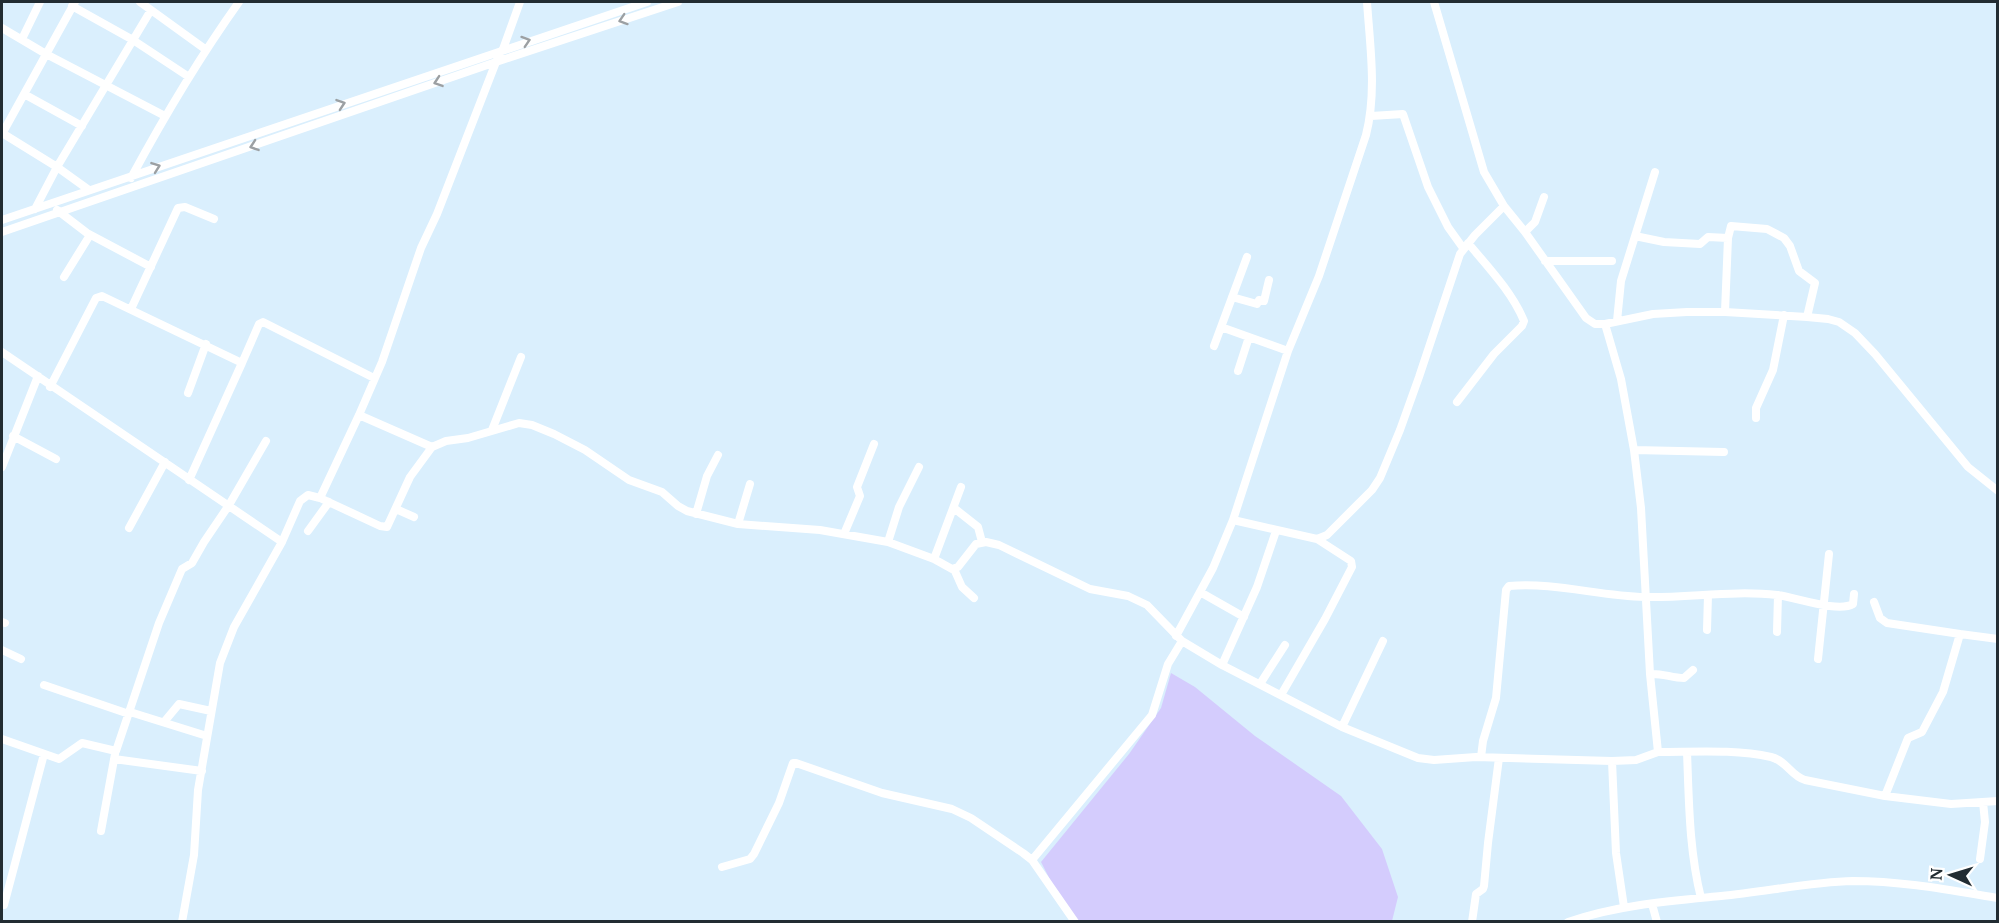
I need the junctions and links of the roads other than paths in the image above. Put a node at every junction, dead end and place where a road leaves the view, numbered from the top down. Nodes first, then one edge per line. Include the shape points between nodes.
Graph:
1 (40, 2) edge
2 (140, 2) edge
3 (239, 2) edge
4 (520, 2) edge
5 (646, 2) edge
6 (678, 2) edge
7 (1367, 2) edge
8 (1434, 2) edge
9 (74, 4) edge
10 (151, 10) junction
11 (2, 28) edge
12 (22, 39) junction
13 (133, 40) junction
14 (205, 49) junction
15 (503, 49) junction
16 (46, 54) junction
17 (496, 62) junction
18 (189, 76) junction
19 (107, 85) junction
20 (24, 94) junction
21 (165, 116) junction
22 (1371, 116) junction
23 (82, 126) junction
24 (2, 133) edge
25 (57, 167) junction
26 (1655, 172) dead end
27 (132, 176) junction
28 (89, 190) junction
29 (124, 190) junction
30 (1544, 197) dead end
31 (50, 203) junction
32 (1504, 206) junction
33 (35, 208) junction
34 (60, 212) junction
35 (214, 219) dead end
36 (2, 220) edge
37 (27, 223) junction
38 (2, 232) edge
39 (1525, 232) junction
40 (90, 235) junction
41 (1635, 236) junction
42 (1728, 238) junction
43 (1466, 245) junction
44 (1247, 257) dead end
45 (1545, 261) junction
46 (1612, 261) dead end
47 (151, 267) junction
48 (63, 277) dead end
49 (1269, 280) dead end
50 (1232, 297) junction
51 (130, 309) junction
52 (1725, 312) junction
53 (1784, 315) junction
54 (1807, 317) junction
55 (1617, 321) junction
56 (1605, 324) junction
57 (1221, 327) junction
58 (1249, 338) junction
59 (206, 344) junction
60 (1215, 346) dead end
61 (1288, 351) junction
62 (2, 352) edge
63 (521, 357) dead end
64 (242, 363) junction
65 (1238, 371) dead end
66 (38, 376) junction
67 (374, 378) junction
68 (50, 387) junction
69 (188, 393) dead end
70 (1457, 402) dead end
71 (359, 415) junction
72 (1756, 418) dead end
73 (492, 430) junction
74 (14, 436) junction
75 (266, 441) dead end
76 (874, 444) dead end
77 (432, 447) junction
78 (1634, 450) junction
79 (1724, 452) dead end
80 (718, 455) dead end
81 (56, 459) dead end
82 (165, 462) junction
83 (2, 467) edge
84 (919, 467) dead end
85 (189, 480) junction
86 (750, 484) dead end
87 (961, 487) dead end
88 (1998, 491) edge
89 (320, 498) junction
90 (329, 502) junction
91 (229, 506) junction
92 (954, 508) junction
93 (396, 509) junction
94 (696, 514) junction
95 (414, 517) dead end
96 (1233, 520) junction
97 (738, 524) junction
98 (129, 528) dead end
99 (308, 531) dead end
100 (1276, 531) junction
101 (844, 534) junction
102 (1317, 539) junction
103 (282, 542) junction
104 (888, 542) junction
105 (982, 542) junction
106 (1829, 554) dead end
107 (934, 559) junction
108 (954, 569) junction
109 (1200, 592) junction
110 (1854, 594) dead end
111 (1708, 595) junction
112 (1778, 595) junction
113 (1645, 597) junction
114 (974, 598) dead end
115 (1874, 602) dead end
116 (1822, 605) junction
117 (1244, 617) junction
118 (1707, 630) dead end
119 (1777, 632) dead end
120 (1960, 634) junction
121 (1179, 638) junction
122 (1998, 639) edge
123 (1383, 641) dead end
124 (1285, 645) dead end
125 (2, 651) edge
126 (21, 659) dead end
127 (1818, 659) dead end
128 (1222, 665) junction
129 (1693, 670) dead end
130 (1650, 674) junction
131 (1260, 684) junction
132 (44, 685) dead end
133 (1281, 694) junction
134 (211, 711) junction
135 (129, 713) junction
136 (164, 722) junction
137 (1342, 727) junction
138 (207, 736) junction
139 (2, 738) edge
140 (1658, 752) junction
141 (1687, 752) junction
142 (44, 754) junction
143 (115, 755) junction
144 (1481, 758) junction
145 (1499, 758) junction
146 (1612, 761) junction
147 (202, 771) junction
148 (1885, 796) junction
149 (1998, 801) edge
150 (1983, 802) junction
151 (101, 831) dead end
152 (1980, 859) dead end
153 (1032, 860) junction
154 (722, 867) dead end
155 (1701, 898) junction
156 (1998, 898) edge
157 (1652, 904) junction
158 (2, 907) edge
159 (1624, 907) junction
160 (182, 921) edge
161 (1075, 921) edge
162 (1472, 921) edge
163 (1568, 921) edge
164 (1657, 921) edge

1 - 12 street
2 - 10 street
3 - 14 street
4 - 15 street
15 -> 5 street
6 -> 17 street
7 - 22 street
8 - 32 street via 1479,162
9 - 13 street
9 - 16 street
10 - 13 street
10 - 14 street
11 - 12 street
12 - 16 street
13 - 18 street
13 - 19 street
14 - 18 street
15 - 17 street
27 -> 15 street
16 - 19 street
16 - 20 street
17 -> 29 street
17 - 67 street
18 - 21 street
19 - 21 street
19 - 23 street
20 - 23 street
20 - 24 street
21 - 27 street
22 - 43 street via 1403,114 1428,187 1448,227
22 - 61 street via 1319,276
23 - 25 street
24 - 25 street
25 - 28 street
25 - 33 street
26 - 41 street
27 - 28 street
27 - 29 street
28 - 31 street
29 - 34 street
30 - 39 street via 1535,222
31 - 33 street
31 - 34 street
32 - 39 street
32 - 43 street
33 - 36 street
33 - 37 street
34 - 37 street
34 - 40 street
35 - 47 street via 185,207 178,208
37 - 38 street
39 - 45 street
40 - 47 street
40 - 48 street
41 - 42 street via 1700,244 1708,237
41 - 55 street via 1620,281
42 - 52 street
42 - 54 street via 1732,225 1767,229 1784,238 1799,271 1815,283
43 - 70 street via 1516,305 1524,321
43 - 102 street via 1451,276 1404,419 1380,478 1327,535
44 - 50 street
45 - 46 street
45 - 56 street via 1586,318 1595,324
47 - 51 street
49 - 50 street via 1264,301 1257,304
50 - 57 street
51 - 59 street
51 - 68 street via 102,296 96,298
52 - 53 street
52 - 55 street via 1668,312
53 - 54 street
53 - 72 street via 1773,370 1756,408
54 - 88 street via 1839,322 1855,333 1968,467
55 - 56 street
56 - 78 street via 1621,379
57 - 58 street
57 - 60 street
58 - 61 street
58 - 65 street
59 - 64 street
59 - 69 street
61 - 96 street
62 - 66 street
63 - 73 street
64 - 67 street via 263,322
64 - 85 street
66 - 68 street
66 - 74 street
67 - 71 street
68 - 82 street
71 - 77 street
71 - 89 street
73 - 77 street
73 - 94 street via 519,423 554,434 629,480 662,492 678,506
74 - 81 street
74 - 83 street
75 - 91 street
76 - 101 street via 856,489 860,496
77 - 93 street via 410,477
78 - 79 street
78 - 113 street
80 - 94 street
82 - 85 street
82 - 98 street
84 - 104 street via 899,507
85 - 91 street
86 - 97 street
87 - 92 street
89 - 90 street
89 - 103 street via 308,495 300,501
90 - 93 street via 387,527
90 - 99 street
91 - 103 street
91 - 135 street via 192,563 182,569 159,622
92 - 105 street via 978,527
92 - 107 street
93 - 95 street
94 - 97 street
96 - 100 street
96 - 109 street
97 - 101 street
100 - 102 street
100 - 117 street
101 - 104 street
102 - 133 street via 1351,561 1352,567
103 - 134 street via 234,627 220,663
104 - 107 street
105 - 108 street via 973,546
105 - 121 street via 1005,548 1090,589 1141,602
106 - 116 street
107 - 108 street
108 - 114 street via 962,587
109 - 117 street
109 - 121 street
110 - 116 street via 1851,606
111 - 112 street
111 - 113 street
111 - 118 street
112 - 116 street
112 - 119 street
113 - 130 street
113 - 144 street via 1560,587 1508,587 1496,698
115 - 120 street via 1880,618 1887,623
116 - 127 street
117 - 128 street
120 - 122 street
120 - 148 street via 1940,698 1922,732 1908,738
121 - 128 street
121 - 153 street via 1152,715
123 - 137 street
124 - 131 street
125 - 126 street
128 - 131 street
129 - 130 street via 1684,678
130 - 140 street
131 - 133 street
132 - 135 street
133 - 137 street
134 - 136 street via 178,704
134 - 138 street
135 - 136 street
135 - 143 street
136 - 138 street
137 - 144 street via 1418,758
138 - 147 street
139 - 142 street
140 - 141 street
140 - 146 street via 1636,760
141 - 148 street via 1771,757 1782,761 1801,779
141 - 155 street via 1689,831
142 - 143 street via 61,759 82,743
142 - 158 street
143 - 147 street
143 - 151 street
144 - 145 street
145 - 146 street
145 - 162 street via 1484,886 1477,892
146 - 159 street via 1616,853
147 - 160 street via 194,855
148 - 150 street via 1951,804
149 - 150 street
150 - 152 street via 1985,822
153 - 154 street via 963,813 882,794 794,762 754,854 750,859
153 - 161 street
155 - 156 street via 1863,881 1916,884
155 - 157 street
157 - 159 street
157 - 164 street
159 - 163 street

